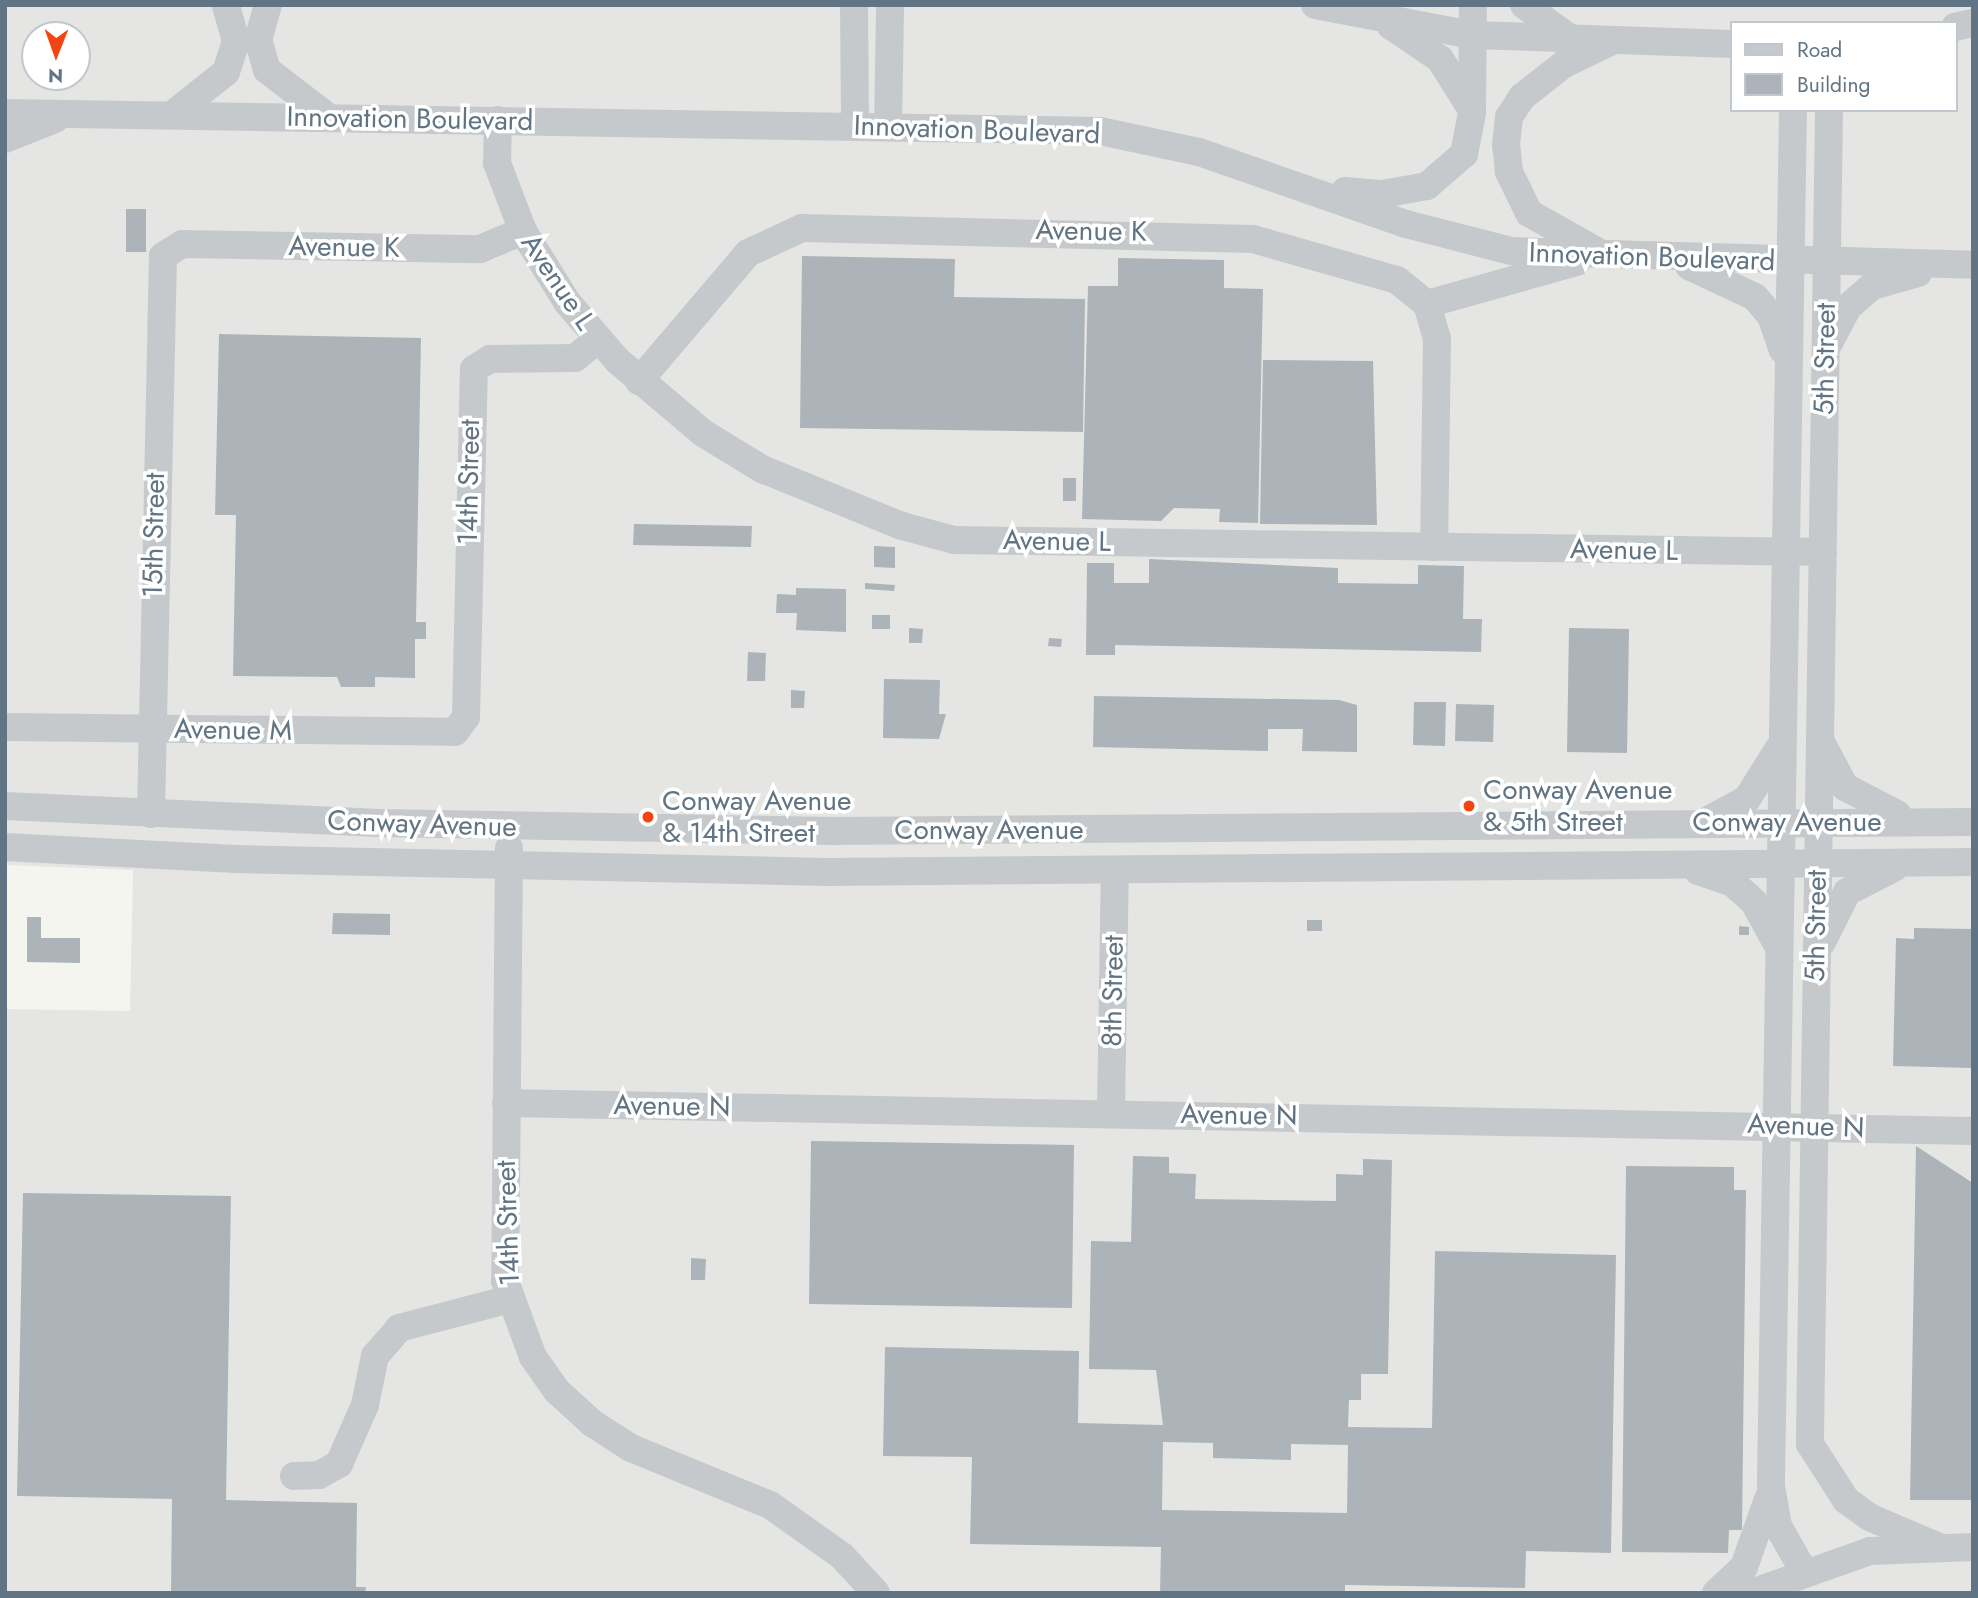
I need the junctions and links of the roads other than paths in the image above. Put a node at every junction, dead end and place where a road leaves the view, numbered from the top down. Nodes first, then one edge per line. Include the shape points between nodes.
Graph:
1 (226, 5) edge
2 (268, 5) edge
3 (855, 5) edge
4 (891, 5) edge
5 (1315, 5) edge
6 (1473, 5) edge
7 (1524, 5) edge
8 (1376, 17) junction
9 (1473, 35) junction
10 (1572, 40) junction
11 (1614, 41) junction
12 (1730, 44) edge
13 (1793, 112) edge
14 (1829, 112) edge
15 (5, 113) edge
16 (1472, 113) junction
17 (69, 114) junction
18 (172, 115) junction
19 (330, 118) junction
20 (498, 120) junction
21 (855, 125) junction
22 (888, 125) junction
23 (5, 139) edge
24 (1311, 188) junction
25 (523, 231) junction
26 (163, 256) joint
27 (1585, 258) junction
28 (1614, 259) junction
29 (1674, 260) junction
30 (1790, 262) junction
31 (1826, 263) junction
32 (1961, 265) edge
33 (1427, 304) junction
34 (597, 340) junction
35 (1825, 355) junction
36 (1788, 365) junction
37 (639, 381) junction
38 (1434, 547) junction
39 (1823, 552) junction
40 (1786, 553) junction
41 (5, 727) edge
42 (460, 728) joint
43 (150, 730) junction
44 (1783, 739) junction
45 (1820, 740) junction
46 (5, 806) edge
47 (151, 814) junction
48 (1781, 821) junction
49 (1818, 821) junction
50 (1930, 822) junction
51 (1973, 822) edge
52 (1701, 823) junction
53 (510, 827) junction
54 (5, 847) edge
55 (1817, 862) junction
56 (1916, 862) junction
57 (1973, 862) edge
58 (1780, 863) junction
59 (1675, 864) junction
60 (509, 866) junction
61 (1115, 870) junction
62 (1779, 950) junction
63 (1815, 969) junction
64 (506, 1102) junction
65 (1111, 1113) junction
66 (1776, 1124) junction
67 (1813, 1125) junction
68 (1973, 1131) edge
69 (510, 1299) junction
70 (294, 1476) dead end
71 (1771, 1486) junction
72 (1939, 1546) junction
73 (1973, 1548) edge
74 (1803, 1570) junction
75 (876, 1593) edge
76 (1716, 1593) edge
77 (1751, 1593) edge

1 - 18 street via 236,41 226,72
2 - 19 street via 258,39 267,70
3 - 21 street
4 - 22 street
5 - 8 street
6 - 9 street
7 - 10 street
8 - 9 street
8 - 16 street via 1440,59 1462,86
9 - 10 street
9 - 16 street
10 - 11 street
11 - 12 street
11 - 28 street via 1564,64 1522,97 1509,117 1506,145 1509,172 1529,213
13 - 30 street, 5th Street
14 - 31 street, 5th Street
15 - 17 street, Innovation Boulevard
16 - 24 street via 1464,154 1450,173 1427,186 1382,194
17 - 18 street, Innovation Boulevard
17 - 23 street
18 - 19 street, Innovation Boulevard
19 - 20 street, Innovation Boulevard
20 - 21 street, Innovation Boulevard
20 - 25 street, Avenue L via 497,163
21 - 22 street, Innovation Boulevard
22 - 24 street, Innovation Boulevard via 1100,131 1199,152
24 - 27 street, Innovation Boulevard via 1406,224 1511,251
25 - 26 street, Avenue K via 480,249 183,244
25 - 34 street, Avenue L
26 - 43 street, 15th Street
27 - 28 street, Innovation Boulevard
27 - 33 street
28 - 29 street, Innovation Boulevard
29 - 30 street, Innovation Boulevard
29 - 36 street via 1755,297 1771,316
30 - 31 street, Innovation Boulevard
30 - 36 street, 5th Street
31 - 32 street, Innovation Boulevard
31 - 35 street, 5th Street
32 - 35 street via 1872,286 1848,307
33 - 37 street, Avenue K via 1397,279 1253,239 812,227 774,237 748,253
33 - 38 street via 1437,338
34 - 37 street, Avenue L
34 - 42 street, 14th Street via 575,358 490,359 474,369 466,717
35 - 39 street, 5th Street
36 - 40 street, 5th Street
37 - 38 street, Avenue L via 703,433 762,469 902,526 954,540
38 - 40 street, Avenue L
39 - 40 street, Avenue L
39 - 45 street, 5th Street
40 - 44 street, 5th Street
41 - 43 street, Avenue M
42 - 43 street, Avenue M
43 - 47 street, 15th Street
44 - 48 street, 5th Street
44 - 52 street via 1747,799
45 - 49 street, 5th Street
45 - 50 street via 1845,787 1863,802
46 - 47 street, Conway Avenue
47 - 53 street, Conway Avenue
48 - 49 street, Conway Avenue
48 - 52 street, Conway Avenue
48 - 58 street, 5th Street
49 - 50 street, Conway Avenue
49 - 55 street, 5th Street
50 - 51 street, Conway Avenue
52 - 53 street, Conway Avenue via 833,831
53 - 60 street, 14th Street
54 - 60 street, Conway Avenue
55 - 56 street, Conway Avenue
55 - 58 street, Conway Avenue
55 - 63 street, 5th Street
56 - 57 street, Conway Avenue
56 - 63 street via 1861,880 1847,892
58 - 59 street, Conway Avenue
58 - 62 street, 5th Street
59 - 61 street, Conway Avenue
59 - 62 street via 1732,883 1771,925
60 - 61 street, Conway Avenue
60 - 64 street, 14th Street
61 - 65 street, 8th Street
62 - 66 street, 5th Street
63 - 67 street, 5th Street
64 - 65 street, Avenue N
64 - 69 street, 14th Street via 504,1239
65 - 66 street, Avenue N
66 - 67 street, Avenue N
66 - 71 street, 5th Street
67 - 68 street, Avenue N
67 - 72 street, 5th Street via 1810,1444 1846,1500 1869,1517
69 - 70 street via 399,1328 375,1356 365,1405 339,1464 319,1475
69 - 75 street, 14th Street via 533,1357 557,1391 592,1423 631,1448 770,1505 842,1556
71 - 74 street, 5th Street via 1778,1526
71 - 76 street via 1759,1541 1744,1567
72 - 73 street
72 - 74 street via 1870,1551
74 - 77 street

